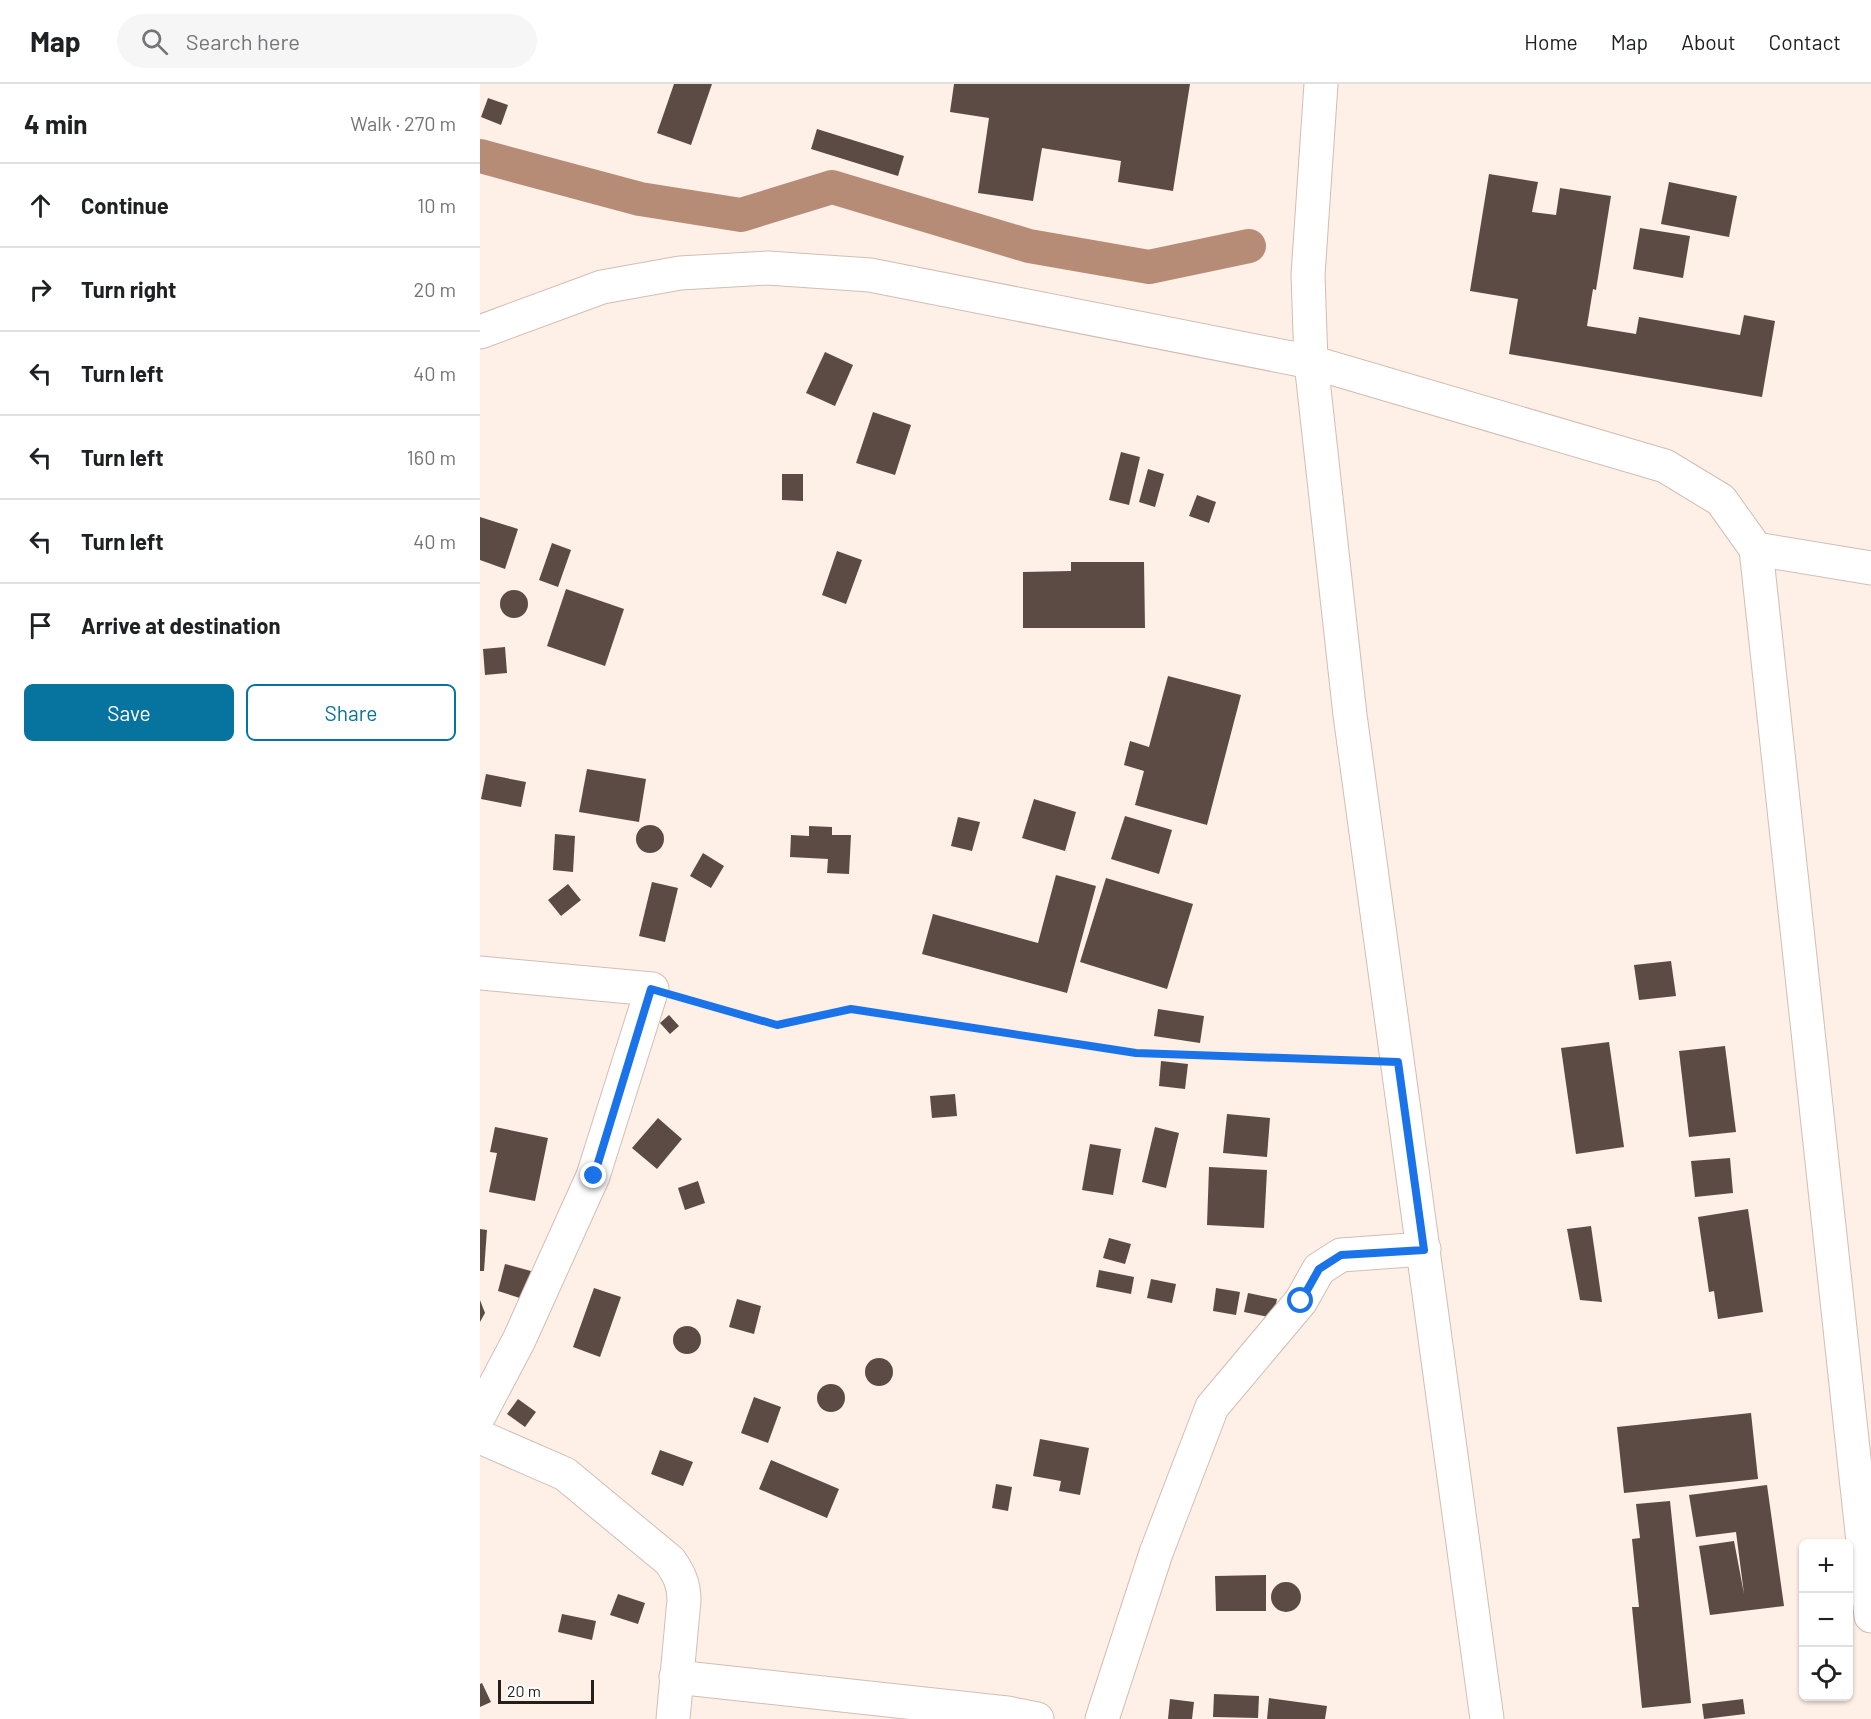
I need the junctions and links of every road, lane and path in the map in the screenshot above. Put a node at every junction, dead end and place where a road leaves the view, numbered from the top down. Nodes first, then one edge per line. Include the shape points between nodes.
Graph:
1 (1322, 84) edge
2 (480, 332) edge
3 (1311, 362) junction
4 (1756, 549) junction
5 (1871, 568) edge
6 (480, 973) edge
7 (651, 989) junction
8 (1398, 1062) junction
9 (1424, 1250) junction
10 (480, 1414) edge
11 (480, 1437) edge
12 (1871, 1616) edge
13 (676, 1677) junction
14 (673, 1719) edge
15 (1037, 1719) edge
16 (1102, 1719) edge
17 (1487, 1719) edge

1 - 3 street via 1308,274
2 - 3 street via 602,287 680,273 768,268 870,275
3 - 4 street via 1665,466 1721,500
3 - 8 street via 1350,715
4 - 5 street
4 - 12 street
6 - 7 street
7 - 8 path via 777,1025 851,1009 1136,1053
7 - 10 street via 594,1176 519,1340
8 - 9 street
9 - 16 street via 1341,1255 1319,1269 1301,1301 1212,1407 1156,1554
9 - 17 street
11 - 13 street via 565,1474 670,1561 684,1585
13 - 14 street
13 - 15 street

